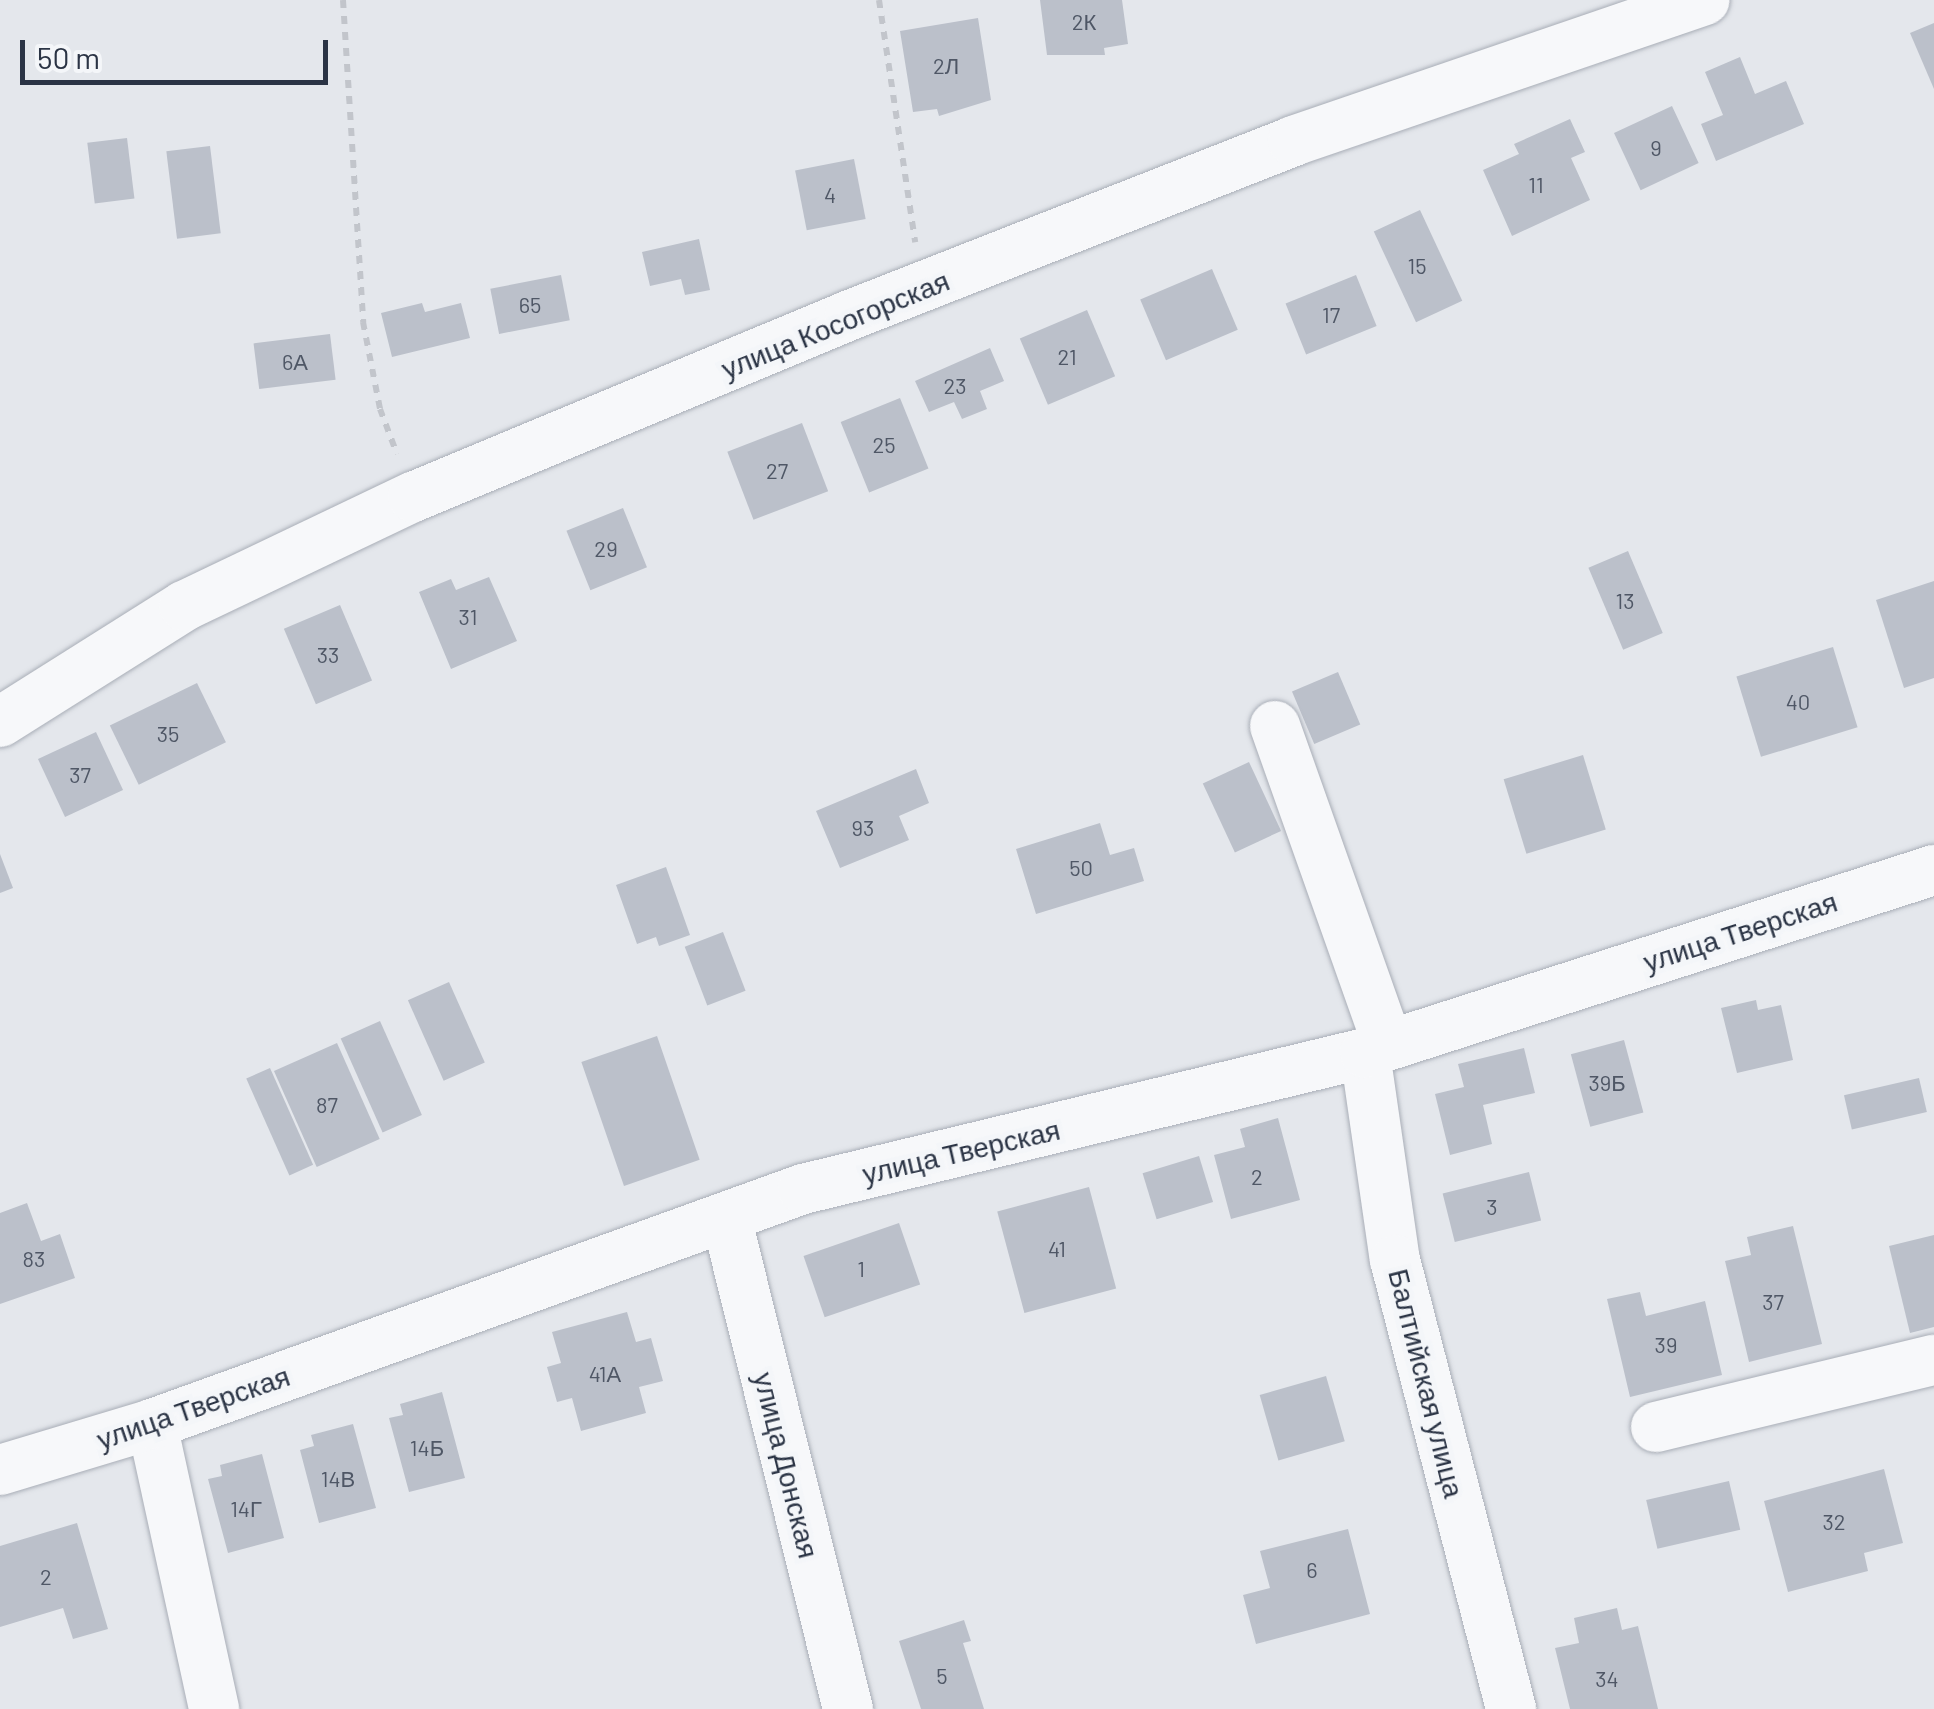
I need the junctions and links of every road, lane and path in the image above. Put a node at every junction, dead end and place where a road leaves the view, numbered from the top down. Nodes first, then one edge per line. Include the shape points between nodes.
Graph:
1 (344, 0) edge
2 (879, 0) edge
3 (1704, 0) edge
4 (926, 287) junction
5 (413, 497) junction
6 (0, 722) edge
7 (1275, 726) dead end
8 (1934, 870) edge
9 (1377, 1049) junction
10 (727, 1222) junction
11 (1934, 1360) edge
12 (152, 1424) junction
13 (1656, 1427) dead end
14 (0, 1470) edge
15 (214, 1709) edge
16 (848, 1709) edge
17 (1511, 1709) edge

1 - 5 path via 354,241 365,337 380,408
2 - 4 path
3 - 4 street, улица Косогорская via 1293,142
4 - 5 street, улица Косогорская
5 - 6 street, улица Косогорская via 184,606
7 - 9 street, Балтийская улица
8 - 9 street, улица Тверская
9 - 10 street, улица Тверская via 803,1189
9 - 17 street, Балтийская улица via 1395,1260
10 - 12 street, улица Тверская
10 - 16 street, улица Донская
11 - 13 street
12 - 14 street, улица Тверская
12 - 15 street

